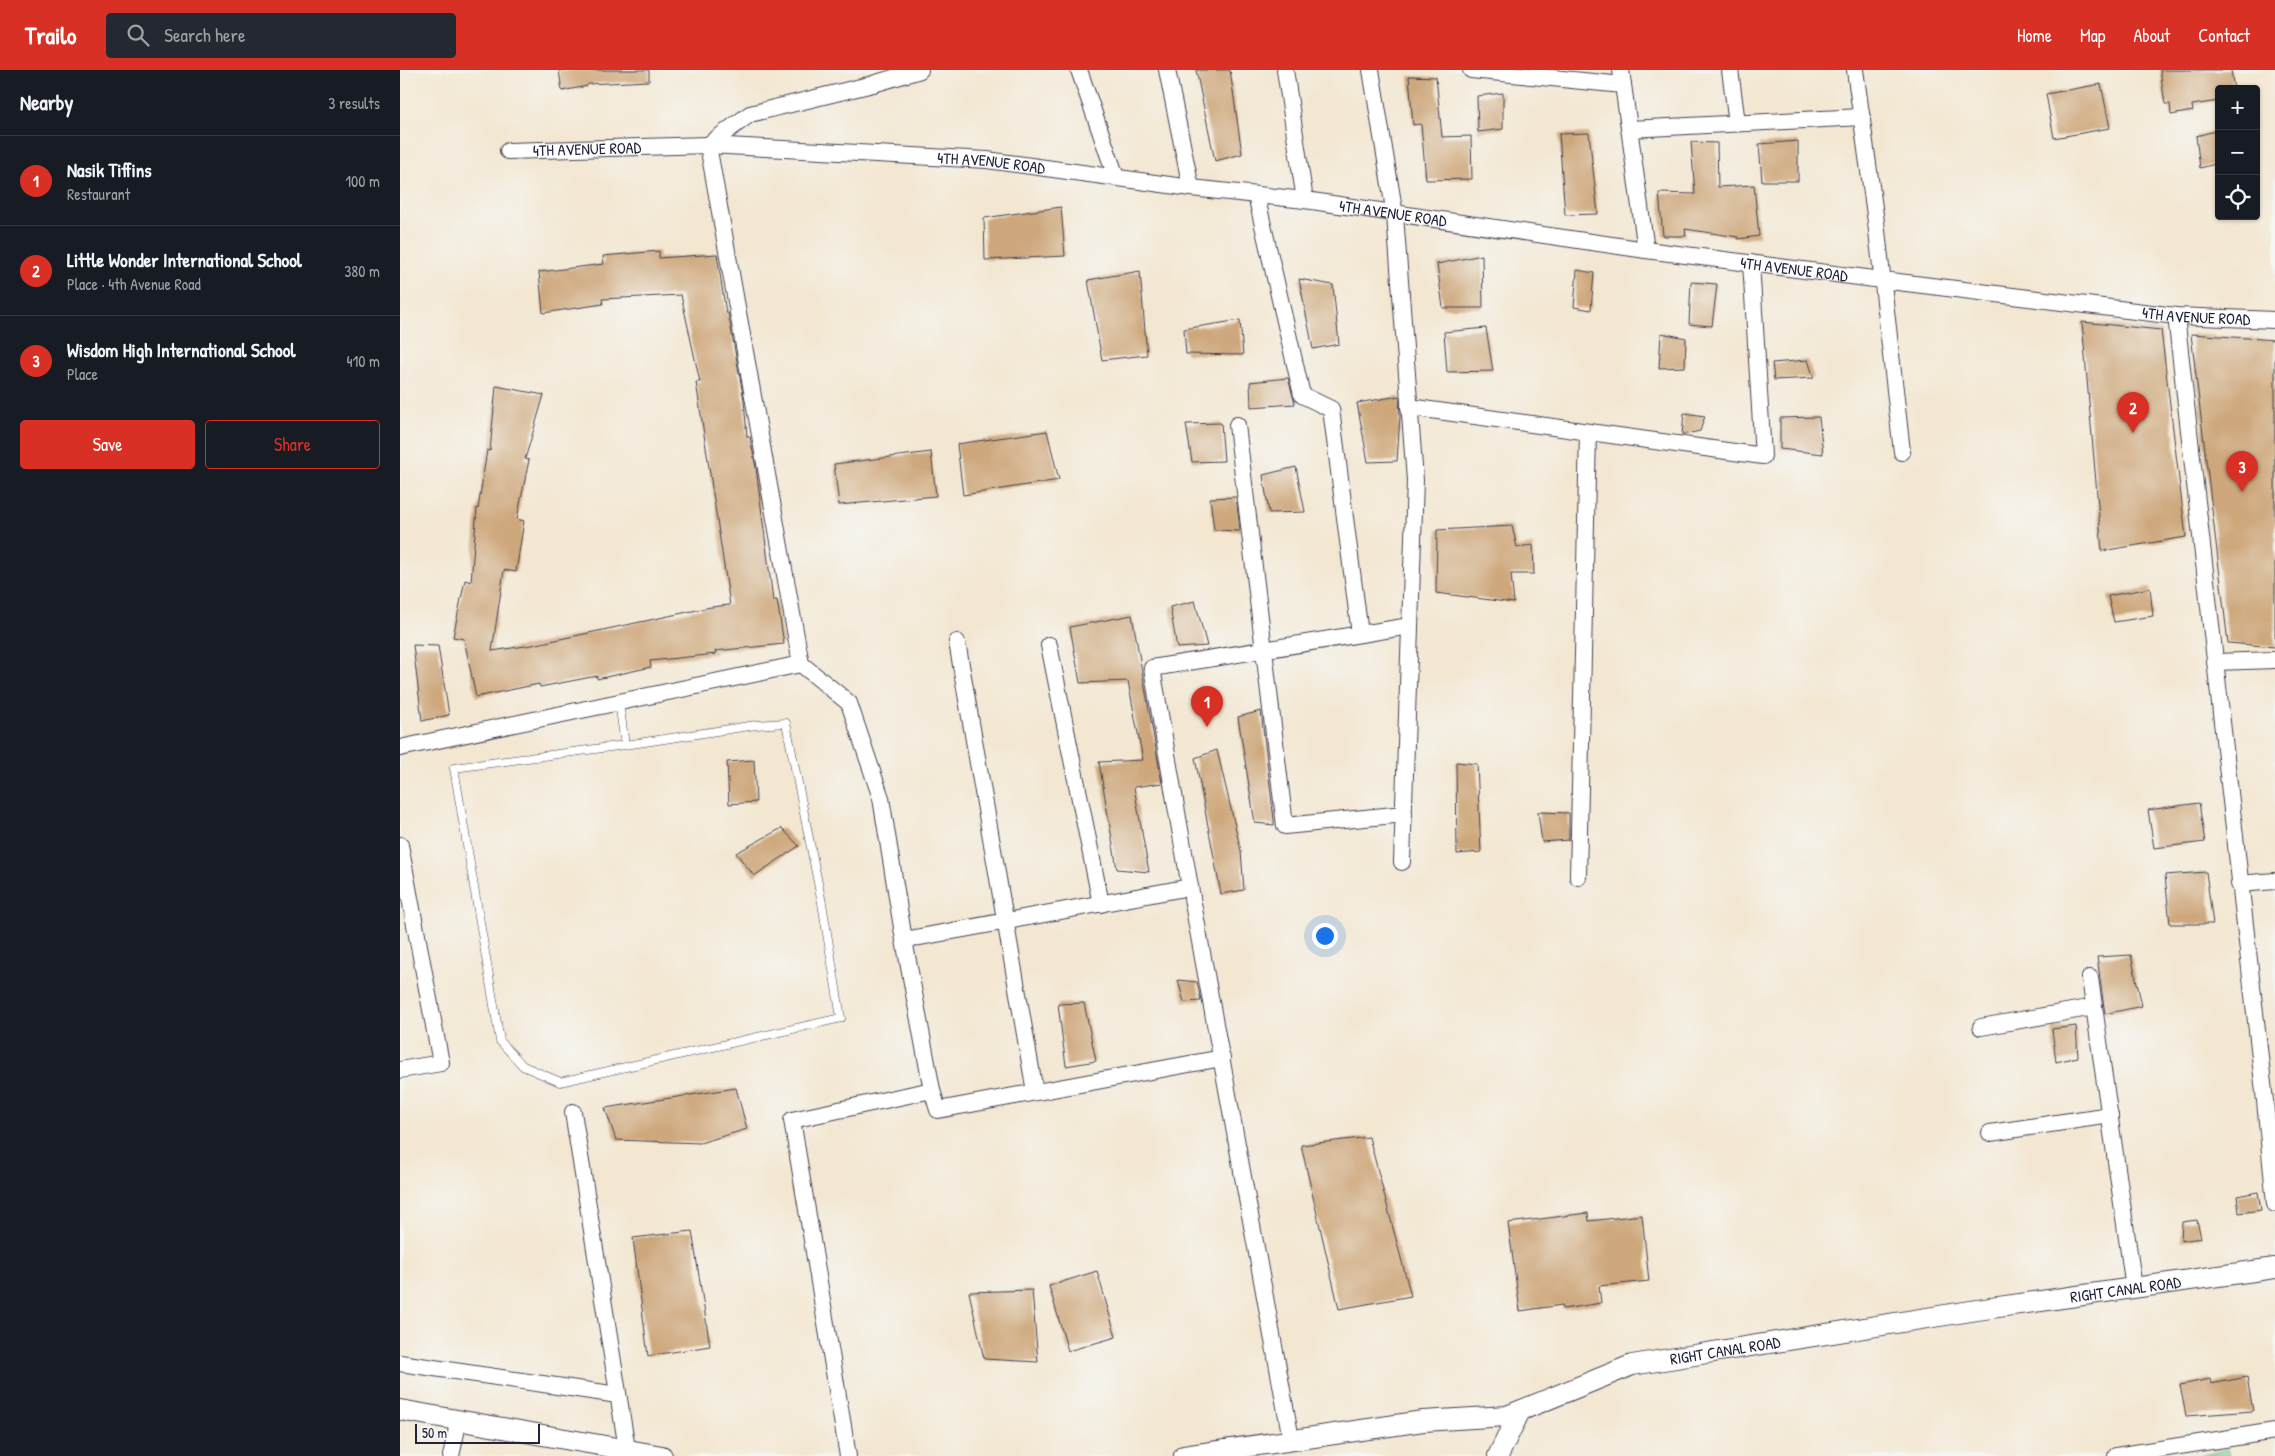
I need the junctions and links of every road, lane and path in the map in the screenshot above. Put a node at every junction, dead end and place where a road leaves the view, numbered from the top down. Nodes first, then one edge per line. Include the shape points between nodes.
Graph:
1 (920, 70) edge
2 (1079, 70) edge
3 (1167, 70) edge
4 (1285, 70) edge
5 (1371, 70) edge
6 (1472, 70) edge
7 (1730, 70) edge
8 (1855, 70) edge
9 (1511, 72) edge
10 (1622, 78) edge
11 (1862, 118) junction
12 (1737, 123) junction
13 (1629, 128) junction
14 (708, 145) junction
15 (508, 151) dead end
16 (1116, 177) junction
17 (1191, 188) junction
18 (1256, 195) junction
19 (1305, 200) junction
20 (1394, 215) junction
21 (1646, 250) junction
22 (1751, 263) junction
23 (1882, 280) junction
24 (2176, 316) junction
25 (2275, 320) edge
26 (1410, 407) junction
27 (1237, 425) dead end
28 (1588, 432) junction
29 (1902, 452) dead end
30 (1410, 626) junction
31 (1360, 634) junction
32 (957, 642) dead end
33 (1049, 645) dead end
34 (1263, 648) junction
35 (2275, 660) edge
36 (2215, 662) junction
37 (801, 664) junction
38 (619, 702) junction
39 (625, 745) junction
40 (400, 748) edge
41 (1404, 814) junction
42 (400, 845) edge
43 (1402, 862) dead end
44 (1578, 877) dead end
45 (2275, 881) edge
46 (2239, 884) junction
47 (1190, 887) junction
48 (1101, 904) junction
49 (1005, 922) junction
50 (904, 940) junction
51 (2090, 978) dead end
52 (2094, 1007) junction
53 (1981, 1027) dead end
54 (1222, 1058) junction
55 (400, 1070) edge
56 (932, 1090) junction
57 (1034, 1092) junction
58 (2270, 1100) edge
59 (573, 1112) dead end
60 (2110, 1115) junction
61 (1990, 1133) dead end
62 (2275, 1204) edge
63 (2275, 1268) edge
64 (2134, 1288) junction
65 (400, 1362) edge
66 (618, 1395) junction
67 (400, 1410) edge
68 (1520, 1411) junction
69 (458, 1419) junction
70 (2275, 1430) edge
71 (1291, 1439) junction
72 (626, 1453) edge
73 (451, 1456) edge
74 (662, 1456) edge
75 (848, 1456) edge
76 (1184, 1456) edge
77 (1498, 1456) edge
78 (2116, 1456) edge

1 - 14 street via 750,114
2 - 16 street
3 - 17 street
4 - 19 street
5 - 20 street
6 - 9 street
7 - 12 street
8 - 11 street
9 - 10 street
10 - 13 street
11 - 12 street
11 - 23 street
12 - 13 street
13 - 21 street
14 - 15 street, 4TH AVENUE ROAD
14 - 16 street, 4TH AVENUE ROAD via 987,160
14 - 37 street
16 - 17 street, 4TH AVENUE ROAD
17 - 18 street, 4TH AVENUE ROAD
18 - 19 street, 4TH AVENUE ROAD
18 - 31 street via 1302,395 1331,409
19 - 20 street, 4TH AVENUE ROAD
20 - 21 street, 4TH AVENUE ROAD
20 - 26 street
21 - 22 street, 4TH AVENUE ROAD
22 - 23 street, 4TH AVENUE ROAD
22 - 28 street via 1764,456
23 - 24 street, 4TH AVENUE ROAD
23 - 29 street
24 - 25 street, 4TH AVENUE ROAD
24 - 36 street
26 - 28 street
26 - 30 street via 1415,480
27 - 34 street
28 - 44 street
30 - 31 street
30 - 41 street
31 - 34 street
32 - 49 street
33 - 48 street
34 - 41 street via 1285,826
34 - 47 street via 1152,668
35 - 36 street
36 - 46 street
37 - 38 street
37 - 50 street via 849,703 881,798
38 - 39 lane
38 - 40 street
39 - 39 lane via 454,768 500,1041 523,1066 560,1082 840,1018 822,903 786,723
41 - 43 street
42 - 55 street via 441,1063
45 - 46 street
46 - 58 street
47 - 48 street
47 - 54 street
48 - 49 street
49 - 50 street
49 - 57 street
50 - 56 street
51 - 52 street
52 - 53 street
52 - 60 street
54 - 57 street
54 - 71 street
56 - 57 street via 938,1110
56 - 75 street via 792,1120
58 - 62 street
59 - 66 street
60 - 61 street
60 - 64 street
63 - 64 street, RIGHT CANAL ROAD
64 - 68 street, RIGHT CANAL ROAD via 1632,1364
65 - 66 street
66 - 72 street
67 - 69 street
68 - 71 street, RIGHT CANAL ROAD via 1507,1416 1423,1421
68 - 77 street
69 - 72 street
69 - 73 street
70 - 78 street
71 - 76 street, RIGHT CANAL ROAD
72 - 74 street

